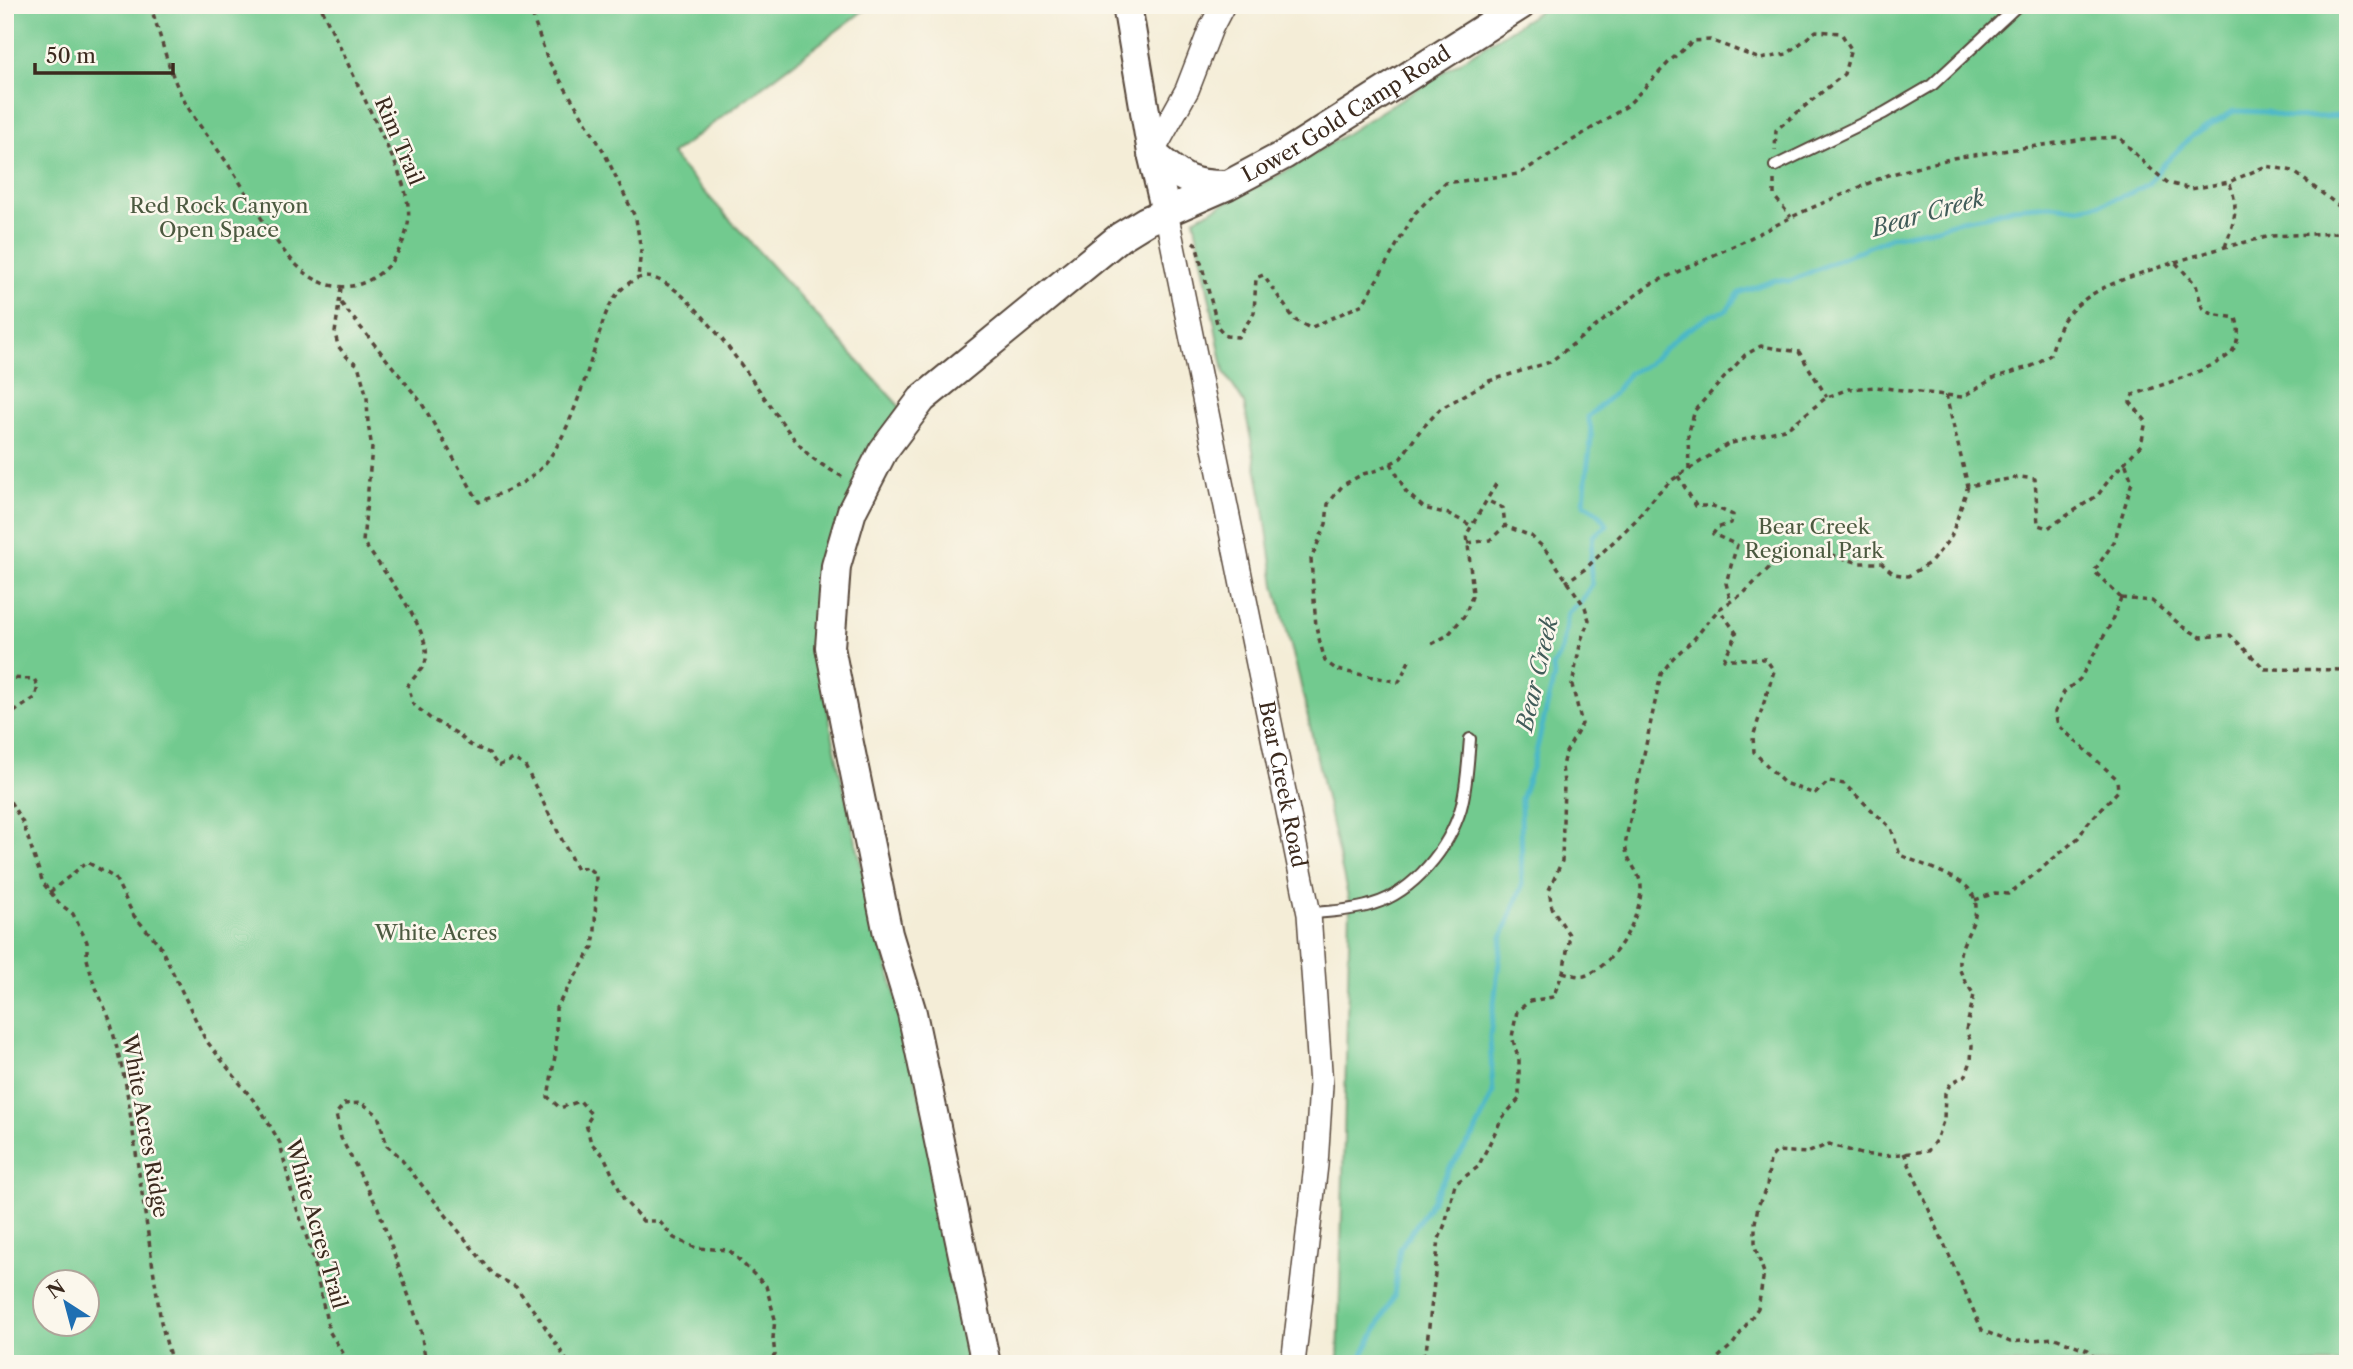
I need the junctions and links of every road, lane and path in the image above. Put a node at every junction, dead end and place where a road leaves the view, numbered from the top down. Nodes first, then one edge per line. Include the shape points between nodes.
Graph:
1 (150, 5) edge
2 (320, 5) edge
3 (531, 5) edge
4 (1127, 5) edge
5 (1223, 5) edge
6 (1521, 5) edge
7 (2018, 5) edge
8 (1152, 153) junction
9 (1775, 166) junction
10 (2229, 182) junction
11 (1228, 185) junction
12 (2348, 213) edge
13 (1791, 217) junction
14 (1167, 220) junction
15 (2348, 220) edge
16 (2225, 247) junction
17 (2175, 262) junction
18 (638, 278) junction
19 (341, 288) junction
20 (341, 303) junction
21 (1946, 395) junction
22 (1827, 397) junction
23 (2125, 462) junction
24 (1391, 463) junction
25 (1689, 469) junction
26 (1678, 476) junction
27 (1496, 484) dead end
28 (1968, 486) junction
29 (864, 487) junction
30 (1486, 500) junction
31 (1472, 526) junction
32 (1505, 527) junction
33 (1468, 543) junction
34 (1566, 582) junction
35 (2121, 598) junction
36 (1731, 600) junction
37 (1719, 609) junction
38 (1432, 644) dead end
39 (1409, 661) dead end
40 (2348, 670) edge
41 (5, 678) edge
42 (5, 718) edge
43 (1470, 739) dead end
44 (5, 793) edge
45 (50, 892) junction
46 (1975, 901) junction
47 (1309, 914) junction
48 (1563, 972) junction
49 (1904, 1153) junction
50 (172, 1364) edge
51 (350, 1364) edge
52 (426, 1364) edge
53 (569, 1364) edge
54 (742, 1364) edge
55 (986, 1364) edge
56 (1293, 1364) edge
57 (1416, 1364) edge
58 (1712, 1364) edge
59 (2099, 1364) edge

1 - 19 path via 187,108 287,257 304,273
2 - 19 path, Rim Trail via 395,163 408,205 405,238 388,266 366,283
3 - 18 path via 548,60 604,152 636,219 641,250
4 - 8 street
5 - 8 street via 1187,90
6 - 11 street, Lower Gold Camp Road via 1284,155
7 - 9 lane via 1932,85
8 - 11 street via 1178,175 1200,185
8 - 14 street
9 - 13 path via 1774,196
9 - 14 path via 1776,130 1844,74 1851,49 1841,33 1816,31 1787,54 1760,59 1710,40 1693,41 1627,106 1519,174 1444,183 1415,213 1363,304 1310,328 1295,320 1263,275 1256,278 1254,313 1238,337 1226,336 1218,327 1196,243
10 - 12 path via 2266,166 2293,171
10 - 13 path via 2191,190 2168,183 2119,137 2085,139 1953,158 1888,175
10 - 16 path via 2236,198 2236,215
11 - 14 street, Lower Gold Camp Road
13 - 24 path via 1649,285 1549,362 1489,381 1440,408 1401,458
14 - 29 street, Lower Gold Camp Road via 1120,237 922,399 883,451
14 - 47 street, Bear Creek Road
15 - 16 path via 2335,233 2271,236
16 - 17 path
17 - 21 path via 2109,285 2081,303 2061,325 2050,355 2032,366 1996,377 1962,397
17 - 23 path via 2196,285 2202,307 2212,314 2236,318 2239,330 2233,350 2221,362 2133,395 2130,402 2146,421 2141,445
18 - 20 path via 622,287 610,305 578,398 557,446 540,470 479,502 421,402
18 - 29 path via 655,278 677,291 735,355 804,452
19 - 20 path
20 - 54 path via 335,333 338,346 358,365 367,397 372,449 363,542 413,614 427,649 425,663 408,685 414,704 470,745 489,753 498,766 514,759 525,766 577,870 587,867 596,875 593,947 556,1008 556,1050 548,1097 560,1108 580,1101 592,1115 586,1124 591,1143 604,1156 624,1200 643,1221 659,1221 674,1238 696,1248 729,1250 766,1286 775,1319 775,1355 768,1363 745,1360
21 - 22 path via 1876,387
21 - 28 path
22 - 25 path via 1788,428 1728,444
22 - 25 path via 1799,352 1761,346 1745,355 1695,410 1688,435
23 - 28 path via 2098,495 2048,528 2038,525 2035,479
23 - 35 path via 2132,482 2114,542 2094,571
24 - 31 path via 1406,492 1424,508
24 - 39 path via 1343,485 1328,504 1326,523 1311,559 1316,626 1325,661 1337,670 1399,682
25 - 26 path
26 - 34 path via 1611,545
26 - 36 path via 1696,506 1713,506 1733,515 1731,523 1713,534 1737,545 1726,583
27 - 30 path
28 - 36 path via 1951,537 1931,562 1908,576 1894,574 1881,563 1860,563 1825,553 1772,565
29 - 55 street, Lower Gold Camp Road via 836,566 830,647 870,855 912,1013
30 - 31 path
30 - 32 path via 1503,508
31 - 33 path
32 - 33 path via 1490,540
32 - 34 path via 1531,537 1545,549
33 - 38 path via 1473,594 1457,626
34 - 48 path via 1585,607 1588,620 1572,685 1582,724 1562,766 1562,861 1549,890 1552,908 1570,936
35 - 40 path via 2152,601 2201,637 2230,635 2265,669
35 - 46 path via 2080,679 2064,692 2055,712 2057,725 2117,779 2118,791 2078,838 2030,878 2008,894 1995,893
36 - 37 path
37 - 46 path via 1737,634 1724,659 1766,659 1774,671 1753,737 1754,752 1770,771 1784,783 1815,794 1829,781 1844,784 1891,828 1900,855 1968,888
37 - 48 path via 1661,674 1625,850 1639,876 1637,911 1624,940 1601,968 1581,977
41 - 42 path via 34,679 38,686 35,698
43 - 47 lane via 1461,806 1431,863 1397,893 1374,904
44 - 45 path, White Acres Ridge via 23,823
45 - 50 path, White Acres Ridge via 73,914 87,942 93,981 110,1020 126,1085 161,1322
45 - 51 path, White Acres Trail via 87,862 97,866 115,878 134,916 159,944 205,1039 261,1110 280,1143 329,1331
46 - 49 path via 1976,917 1958,963 1974,995 1966,1030 1972,1045 1971,1061 1966,1075 1951,1083 1945,1093 1944,1119 1928,1151
47 - 56 street, Bear Creek Road via 1321,1085
48 - 57 path via 1553,998 1530,1001 1517,1011 1512,1037 1519,1060 1519,1099 1503,1118 1478,1167 1455,1184 1439,1239 1426,1352
49 - 58 path via 1861,1154 1829,1144 1807,1153 1777,1151 1770,1159 1755,1223 1755,1247 1764,1273 1758,1308 1733,1344
49 - 59 path via 1982,1330 2010,1342 2055,1338 2088,1350
52 - 53 path via 421,1331 378,1208 341,1138 336,1114 344,1104 362,1103 378,1115 387,1146 493,1274 516,1287

